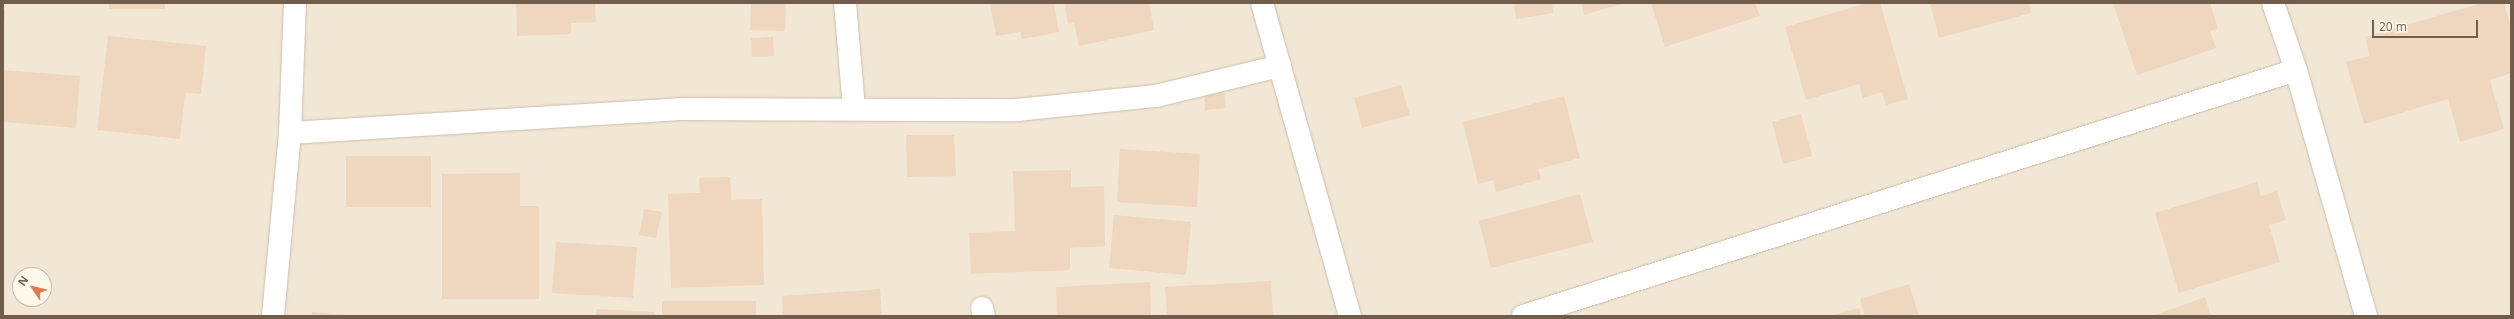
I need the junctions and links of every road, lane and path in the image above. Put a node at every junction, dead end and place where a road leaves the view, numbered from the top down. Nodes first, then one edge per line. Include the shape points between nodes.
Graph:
1 (295, 3) edge
2 (845, 3) edge
3 (1262, 3) edge
4 (2273, 3) edge
5 (1280, 66) junction
6 (2296, 70) junction
7 (854, 108) junction
8 (290, 133) junction
9 (273, 316) edge
10 (1350, 316) edge
11 (1523, 316) edge
12 (2366, 316) edge

1 - 8 street
2 - 7 street
3 - 5 street
4 - 6 street
5 - 7 street via 1156,96 1017,110
5 - 10 street
6 - 11 street
6 - 12 street
7 - 8 street via 680,109
8 - 9 street

